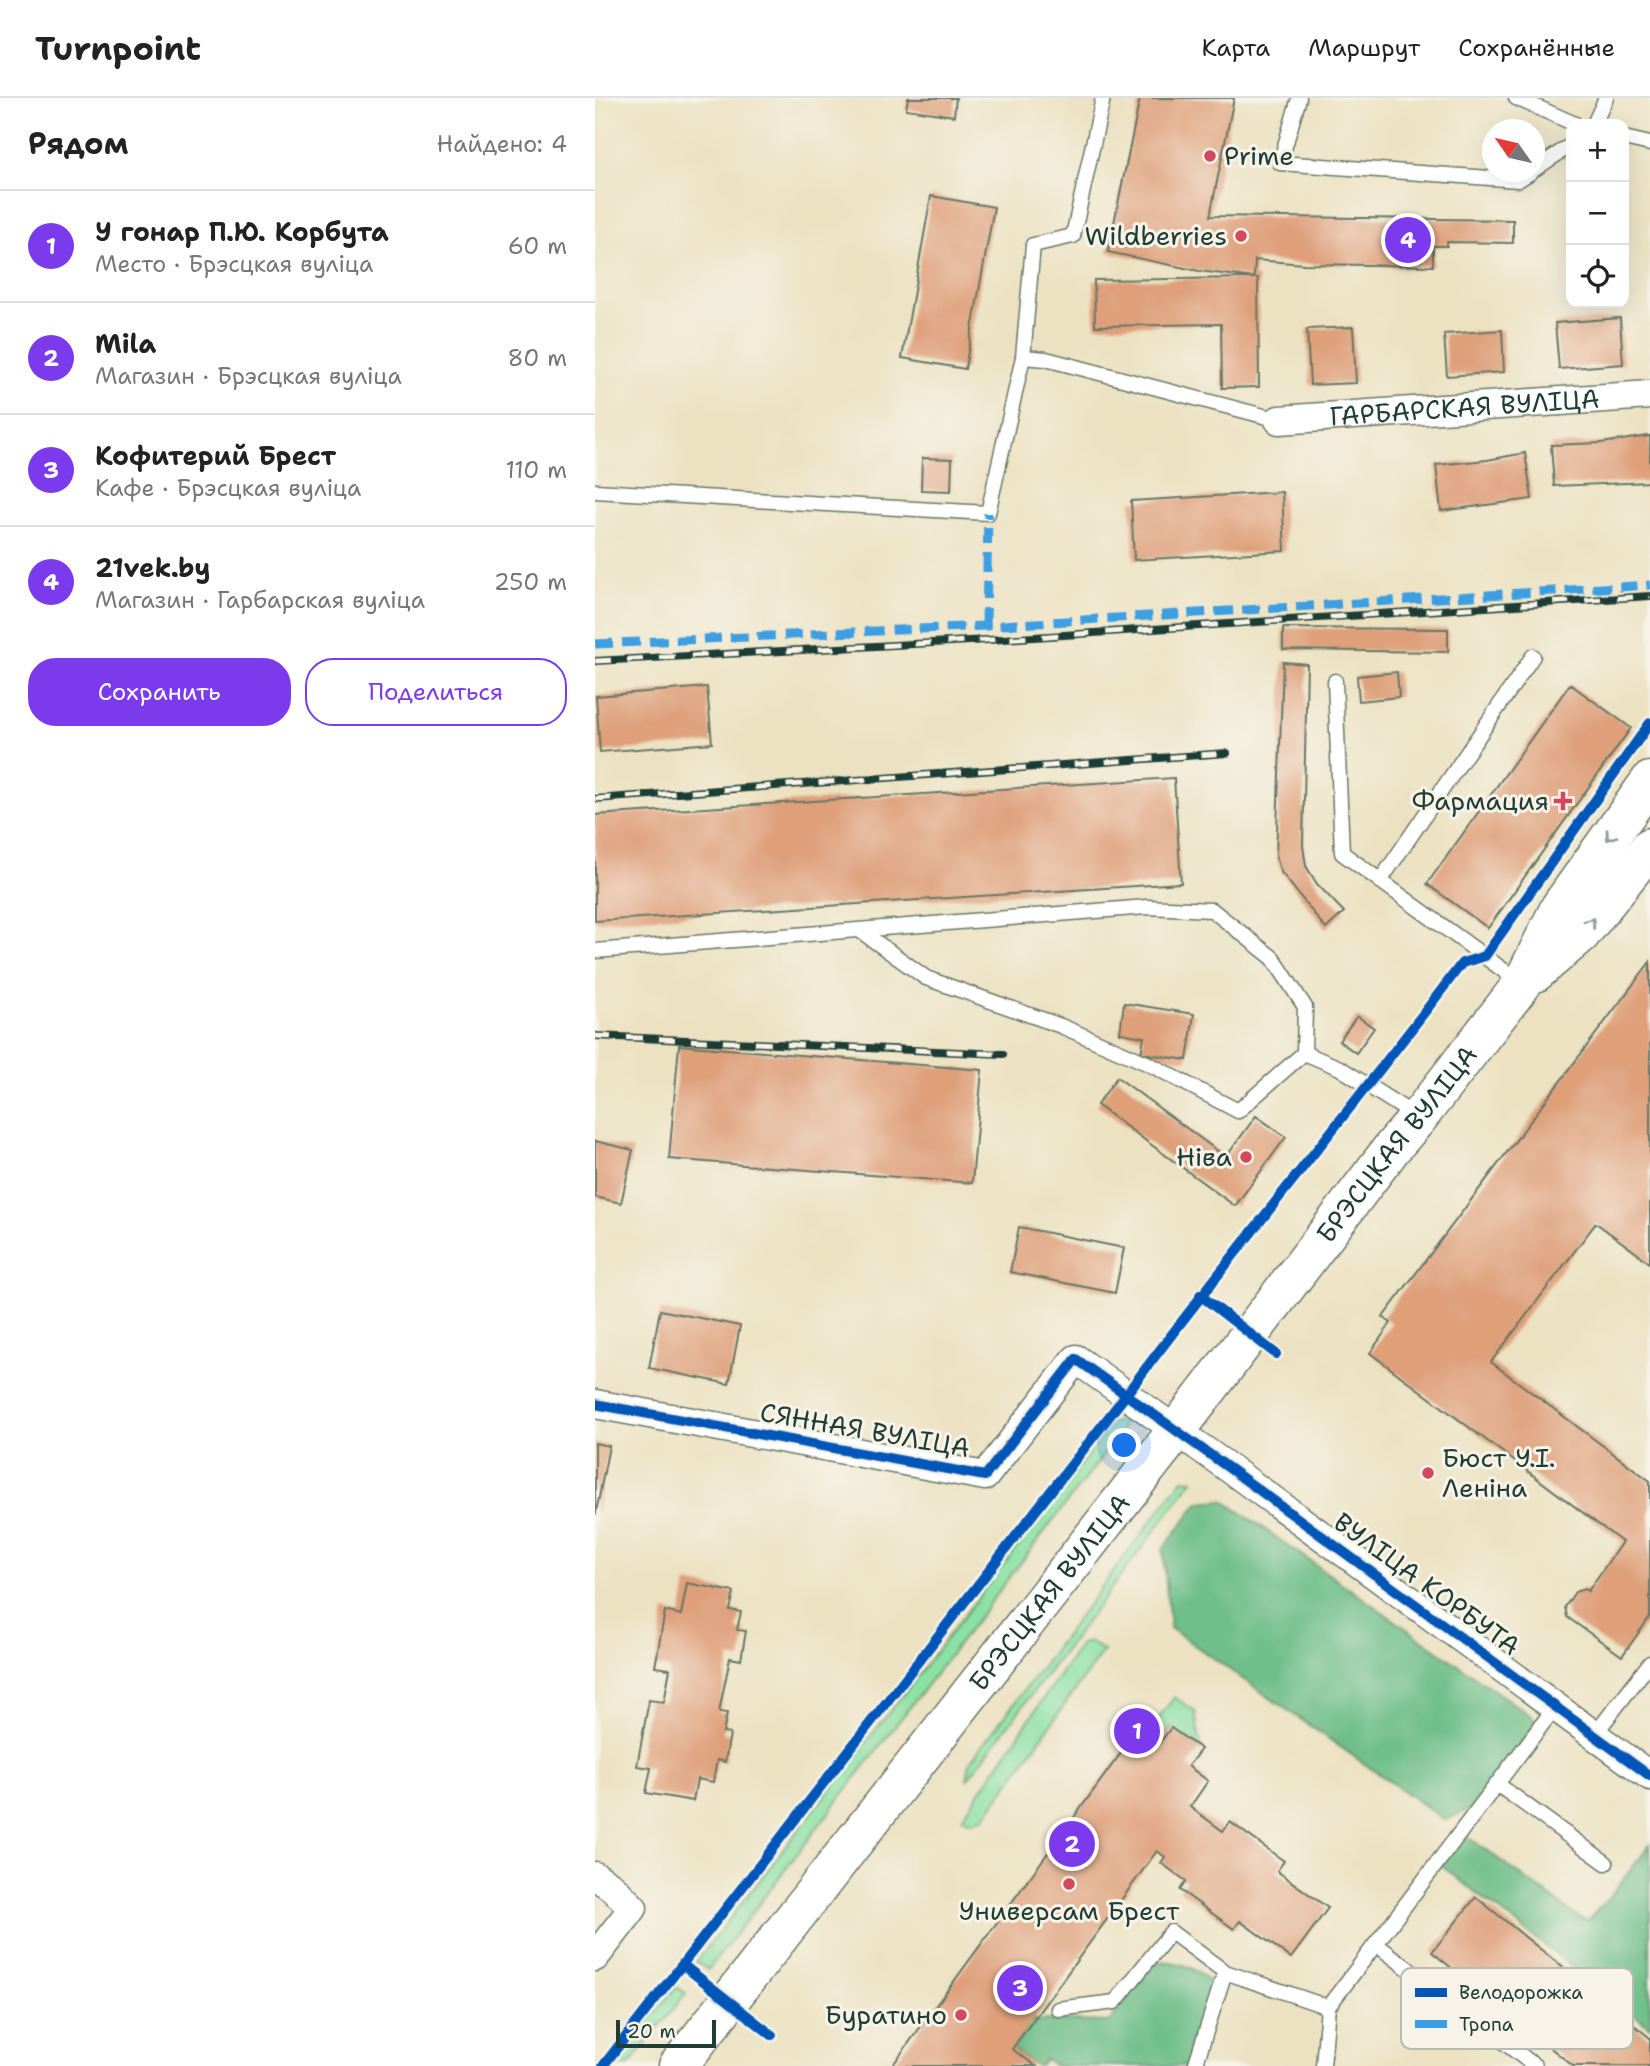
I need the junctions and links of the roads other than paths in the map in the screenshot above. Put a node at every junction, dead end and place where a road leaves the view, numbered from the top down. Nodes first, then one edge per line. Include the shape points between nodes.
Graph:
1 (1103, 98) edge
2 (1299, 98) edge
3 (1516, 98) edge
4 (1606, 98) edge
5 (1596, 119) edge
6 (1566, 120) edge
7 (1629, 139) edge
8 (1650, 144) edge
9 (1566, 148) edge
10 (1545, 162) edge
11 (1482, 177) edge
12 (1023, 356) junction
13 (1650, 395) edge
14 (1279, 419) joint
15 (595, 491) edge
16 (1533, 656) dead end
17 (1335, 681) dead end
18 (1650, 780) edge
19 (1650, 847) edge
20 (1380, 881) junction
21 (862, 932) junction
22 (595, 951) edge
23 (1522, 984) junction
24 (1304, 1053) junction
25 (1418, 1118) junction
26 (595, 1404) edge
27 (1177, 1430) junction
28 (1650, 1663) edge
29 (1556, 1706) junction
30 (1595, 1734) junction
31 (1650, 1776) edge
32 (1497, 1784) junction
33 (1606, 1863) dead end
34 (595, 1876) edge
35 (1376, 1944) junction
36 (595, 1957) edge
37 (1407, 1968) edge
38 (1225, 1972) junction
39 (1328, 2007) junction
40 (1058, 2009) dead end
41 (1513, 2049) edge
42 (678, 2066) edge
43 (1195, 2066) edge
44 (1323, 2066) edge
45 (1535, 2066) edge

1 - 12 lane via 1073,236 1033,245
2 - 11 lane via 1280,163
3 - 6 lane
4 - 5 lane
7 - 8 lane
9 - 10 lane
12 - 14 lane
12 - 15 lane via 988,513
13 - 14 street, ГАРБАРСКАЯ ВУЛІЦА
16 - 20 lane
17 - 20 lane via 1342,853
18 -> 23 main road, БРЭСЦКАЯ ВУЛІЦА via 1560,907
23 -> 19 main road, БРЭСЦКАЯ ВУЛІЦА via 1581,934
20 - 23 lane
21 - 22 lane
21 - 24 lane via 926,978 1061,1026 1149,1064 1238,1111
21 - 24 lane via 1147,907 1212,910 1273,958 1305,1007
23 - 25 main road, БРЭСЦКАЯ ВУЛІЦА
24 - 25 lane via 1340,1068
25 - 27 main road, БРЭСЦКАЯ ВУЛІЦА
26 - 27 street, СЯННАЯ ВУЛІЦА via 985,1476 1076,1359
27 - 29 street, ВУЛІЦА КОРБУТА
27 - 42 main road, БРЭСЦКАЯ ВУЛІЦА
28 - 30 lane
29 - 30 street, ВУЛІЦА КОРБУТА
29 - 32 lane
30 - 31 street, ВУЛІЦА КОРБУТА
32 - 33 lane
32 - 35 lane
34 - 36 street via 633,1908
35 - 37 lane
35 - 39 lane
38 - 39 lane
38 - 40 lane via 1171,1932 1115,2002
38 - 43 lane
39 - 44 lane
41 - 45 lane

